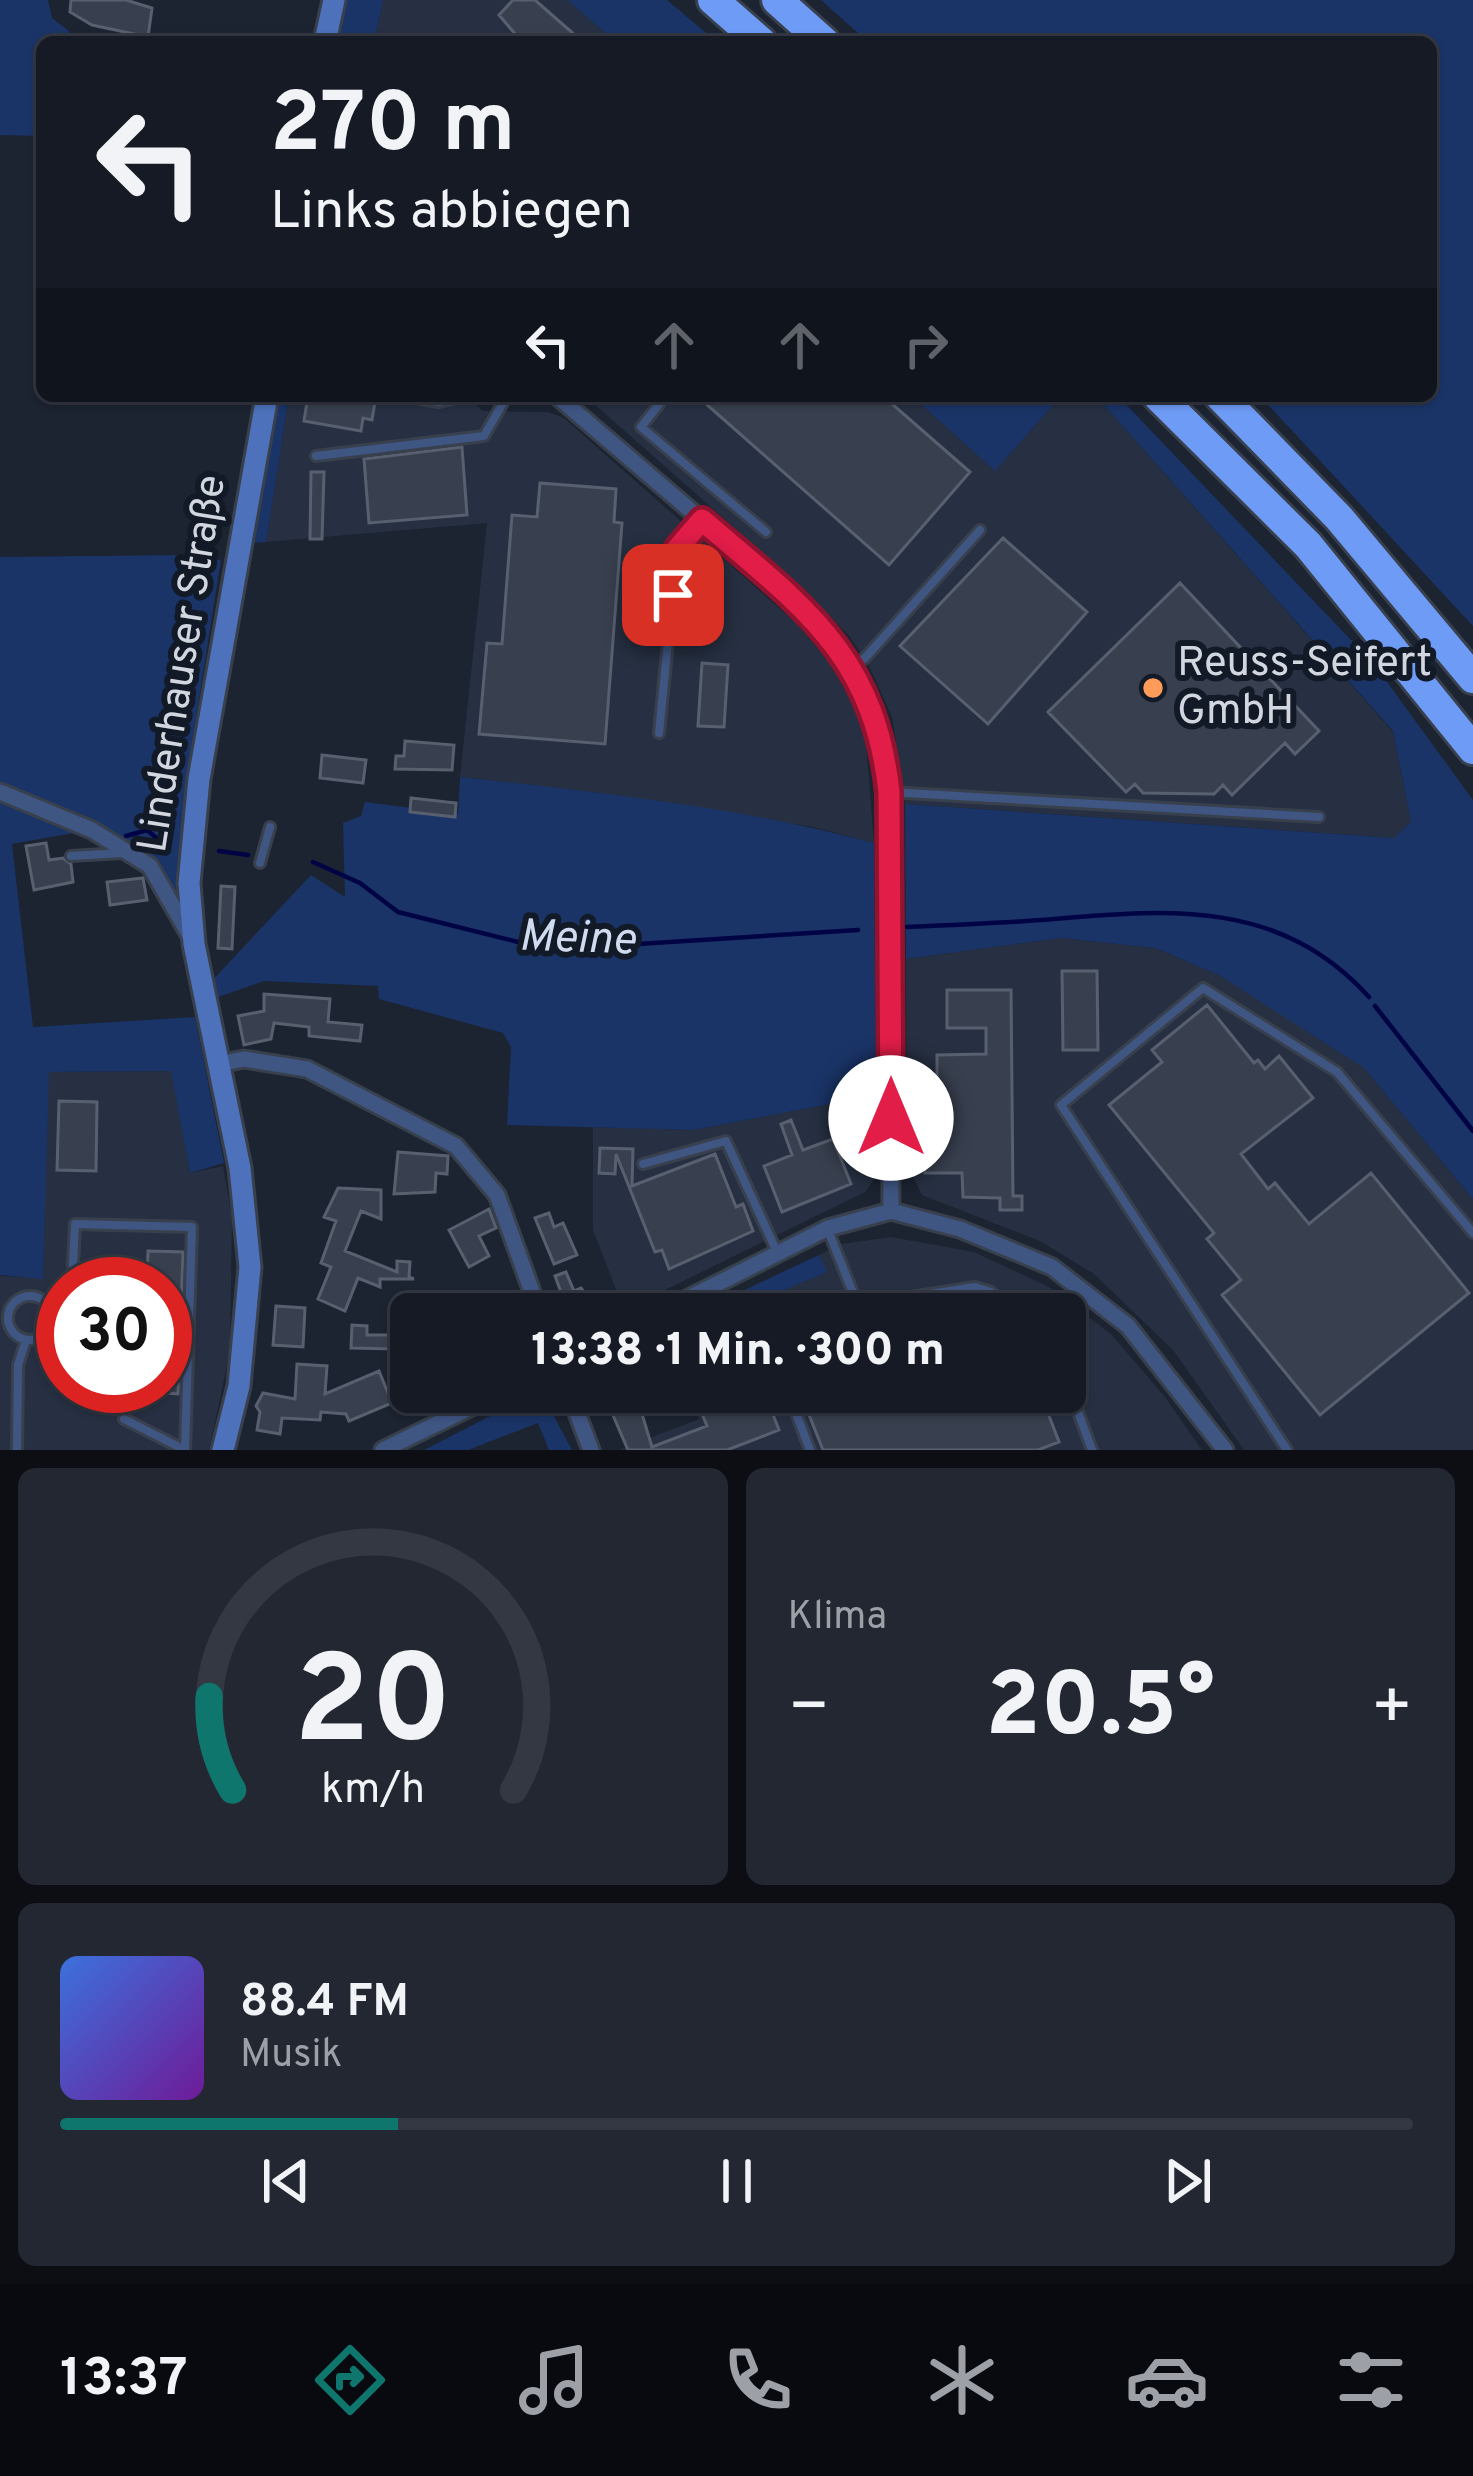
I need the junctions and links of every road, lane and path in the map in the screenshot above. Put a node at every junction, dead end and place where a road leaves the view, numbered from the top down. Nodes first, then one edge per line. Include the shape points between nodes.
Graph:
1 (334, 0) edge
2 (713, 0) edge
3 (777, 0) edge
4 (327, 36) edge
5 (754, 36) edge
6 (817, 36) edge
7 (266, 402) edge
8 (503, 402) edge
9 (564, 402) edge
10 (659, 402) edge
11 (1164, 402) edge
12 (1226, 402) edge
13 (316, 456) dead end
14 (702, 520) junction
15 (980, 530) dead end
16 (766, 532) dead end
17 (852, 666) junction
18 (1473, 678) edge
19 (659, 733) dead end
20 (1473, 749) edge
21 (0, 792) edge
22 (889, 792) junction
23 (1319, 817) dead end
24 (270, 827) dead end
25 (93, 846) dead end
26 (105, 852) junction
27 (132, 853) junction
28 (71, 856) dead end
29 (260, 863) dead end
30 (194, 944) junction
31 (219, 1064) junction
32 (643, 1164) dead end
33 (891, 1210) junction
34 (828, 1228) junction
35 (1473, 1233) edge
36 (777, 1253) junction
37 (74, 1257) edge
38 (191, 1257) edge
39 (532, 1293) edge
40 (698, 1293) edge
41 (853, 1293) edge
42 (926, 1293) edge
43 (992, 1293) edge
44 (26, 1340) junction
45 (186, 1413) edge
46 (459, 1413) edge
47 (576, 1413) edge
48 (796, 1413) edge
49 (1078, 1413) edge
50 (124, 1419) dead end
51 (17, 1450) edge
52 (185, 1450) edge
53 (224, 1450) edge
54 (383, 1450) edge
55 (591, 1450) edge
56 (810, 1450) edge
57 (1092, 1450) edge
58 (1225, 1450) edge
59 (1287, 1450) edge

1 - 4 main road
2 - 5 highway
3 - 6 highway
7 - 30 main road, Linderhauser Straße via 191,826
8 - 13 lane via 484,436
9 - 14 street
10 - 16 lane via 641,427
11 - 20 highway via 1308,545
12 - 18 highway via 1339,518
14 - 17 street via 788,594
14 - 19 lane via 677,549
15 - 17 lane
17 - 22 street via 884,747
21 - 27 street, Linderhauser Straße
22 - 23 lane
22 - 33 street
24 - 29 lane
25 - 26 lane
26 - 27 lane
26 - 28 lane
27 - 30 street, Linderhauser Straße via 161,883
30 - 31 main road, Linderhauser Straße
31 - 39 street via 244,1059 307,1069 456,1146 496,1196
31 - 53 main road, Linderhauser Straße via 250,1267 245,1348
32 - 36 lane via 726,1141
33 - 34 street
33 - 58 street via 1052,1268 1128,1326
34 - 36 street
34 - 41 lane
35 - 59 lane via 1337,1072 1203,988 1061,1106
36 - 40 street
37 - 38 lane via 74,1224 192,1227
42 - 43 lane via 963,1286
44 - 44 lane via 10,1328 10,1309 35,1296 53,1318 45,1336
44 - 51 lane
45 - 52 lane
46 - 54 street
47 - 55 street
48 - 56 lane
49 - 57 lane
50 - 52 lane

